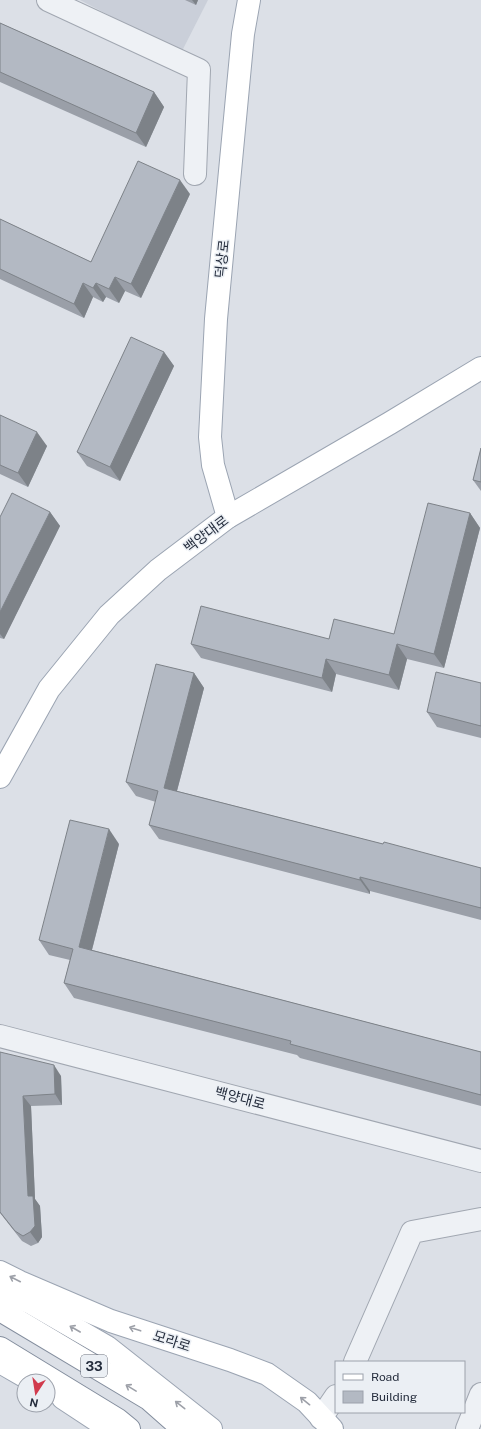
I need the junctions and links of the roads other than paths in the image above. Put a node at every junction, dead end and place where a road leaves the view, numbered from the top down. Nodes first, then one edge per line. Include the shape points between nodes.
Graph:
1 (48, 0) edge
2 (249, 0) edge
3 (195, 174) dead end
4 (481, 368) edge
5 (228, 517) junction
6 (0, 777) edge
7 (0, 1036) edge
8 (481, 1161) edge
9 (481, 1219) edge
10 (0, 1272) edge
11 (0, 1289) edge
12 (0, 1310) edge
13 (0, 1348) edge
14 (355, 1361) edge
15 (0, 1362) edge
16 (19, 1373) edge
17 (481, 1394) edge
18 (56, 1395) edge
19 (335, 1399) edge
20 (327, 1423) edge
21 (110, 1429) edge
22 (129, 1429) edge
23 (183, 1429) edge
24 (211, 1429) edge
25 (467, 1429) edge

1 - 3 street via 199,70
2 - 5 main road, 덕상로 via 243,34 216,319 210,437 212,465
4 - 5 main road, 백양대로
5 - 6 main road, 백양대로 via 158,570 109,615 49,689
7 - 8 street, 백양대로
9 - 14 street via 412,1232
20 -> 10 main road, 모라로 via 308,1402 267,1374 111,1321
24 -> 11 main road via 106,1347 31,1303
23 -> 12 main road, 33 via 149,1399
13 - 22 main road, 33
15 - 16 main road
17 - 25 street
18 - 21 main road
19 - 20 street

